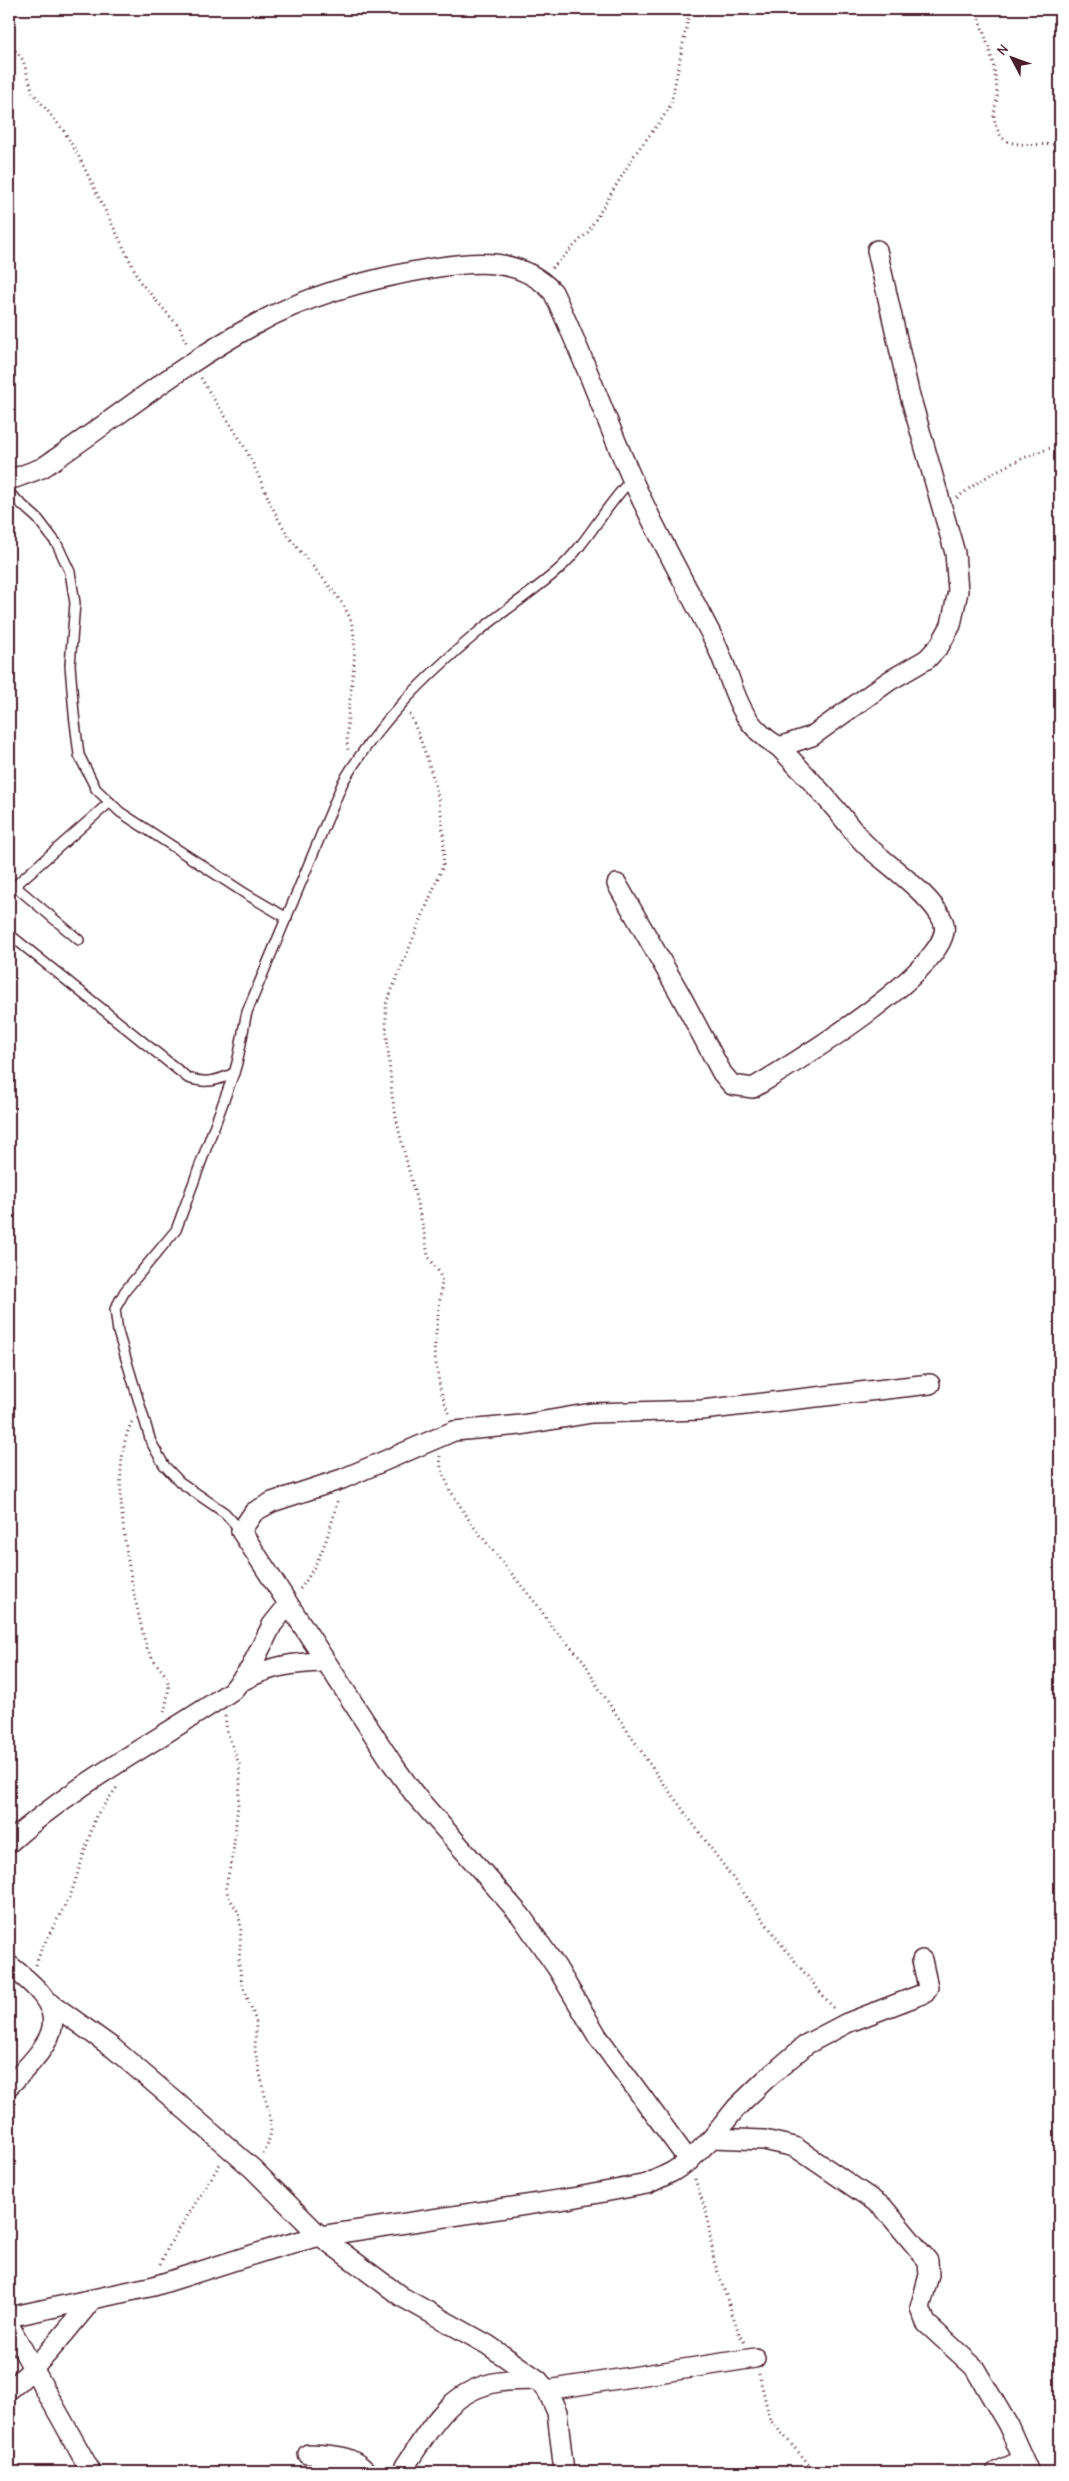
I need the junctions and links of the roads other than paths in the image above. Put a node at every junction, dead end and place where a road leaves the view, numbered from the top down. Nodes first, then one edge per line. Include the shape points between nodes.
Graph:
1 (877, 250) dead end
2 (9, 479) edge
3 (632, 479) junction
4 (9, 493) edge
5 (779, 747) junction
6 (110, 802) junction
7 (617, 884) dead end
8 (12, 888) edge
9 (287, 918) junction
10 (9, 934) edge
11 (79, 940) dead end
12 (234, 1073) junction
13 (930, 1384) dead end
14 (241, 1531) junction
15 (288, 1605) junction
16 (324, 1662) junction
17 (237, 1686) junction
18 (9, 1843) edge
19 (922, 1960) dead end
20 (9, 1965) edge
21 (48, 2002) junction
22 (9, 2086) edge
23 (712, 2138) junction
24 (689, 2161) junction
25 (320, 2236) junction
26 (91, 2301) junction
27 (9, 2317) edge
28 (9, 2325) edge
29 (755, 2358) road end
30 (33, 2370) junction
31 (542, 2385) junction
32 (9, 2390) edge
33 (308, 2454) dead end
34 (1026, 2466) edge
35 (91, 2472) edge
36 (367, 2472) edge
37 (403, 2472) edge
38 (564, 2472) edge
39 (996, 2472) edge

1 - 5 street via 909,392 956,552 958,591 951,625 940,645 927,659 889,681 812,736
2 - 3 street via 42,468 192,362 257,323 323,295 401,273 466,263 500,265 524,271 540,279 553,292
3 - 5 street via 723,660 748,723
3 - 9 lane via 559,570 477,633 405,701 362,749 343,782
4 - 6 lane via 38,519 57,544 70,572 74,603 70,665 79,755 96,789
5 - 7 street via 864,842 926,898 944,922 944,938 932,956 904,984 867,1014 753,1088 732,1085 722,1074
6 - 8 lane
6 - 9 lane via 203,867
8 - 11 lane
9 - 12 lane via 247,1012
10 - 12 lane via 188,1078 215,1082
12 - 14 lane via 176,1230 125,1291 115,1310 118,1332 151,1442 164,1465 180,1482 225,1513
13 - 14 street via 702,1410 592,1413 521,1425 454,1430 342,1479 272,1502 254,1512
14 - 15 street
15 - 16 street
15 - 17 street via 272,1625
16 - 17 street via 272,1667
16 - 24 street via 415,1795 521,1916 598,2036
17 - 18 street via 89,1780
19 - 23 street via 928,1987 925,1993 846,2024 807,2044 737,2107
20 - 21 street via 33,1983
21 - 22 street via 53,2020 49,2039
21 - 25 street via 113,2048 230,2149
23 - 24 street
23 - 34 street via 764,2140 795,2148 883,2207 928,2261 929,2275 920,2308 926,2323 974,2367 1008,2425
24 - 25 street via 647,2184 619,2190
25 - 26 street via 154,2286
25 - 31 street via 402,2297 488,2345
26 - 27 street
26 - 30 street
28 - 30 street
29 - 31 street
30 - 32 street
30 - 35 street
31 - 37 street via 499,2382 466,2392 444,2410
31 - 38 street via 557,2412
33 - 36 street via 340,2455 358,2462
34 - 39 street

